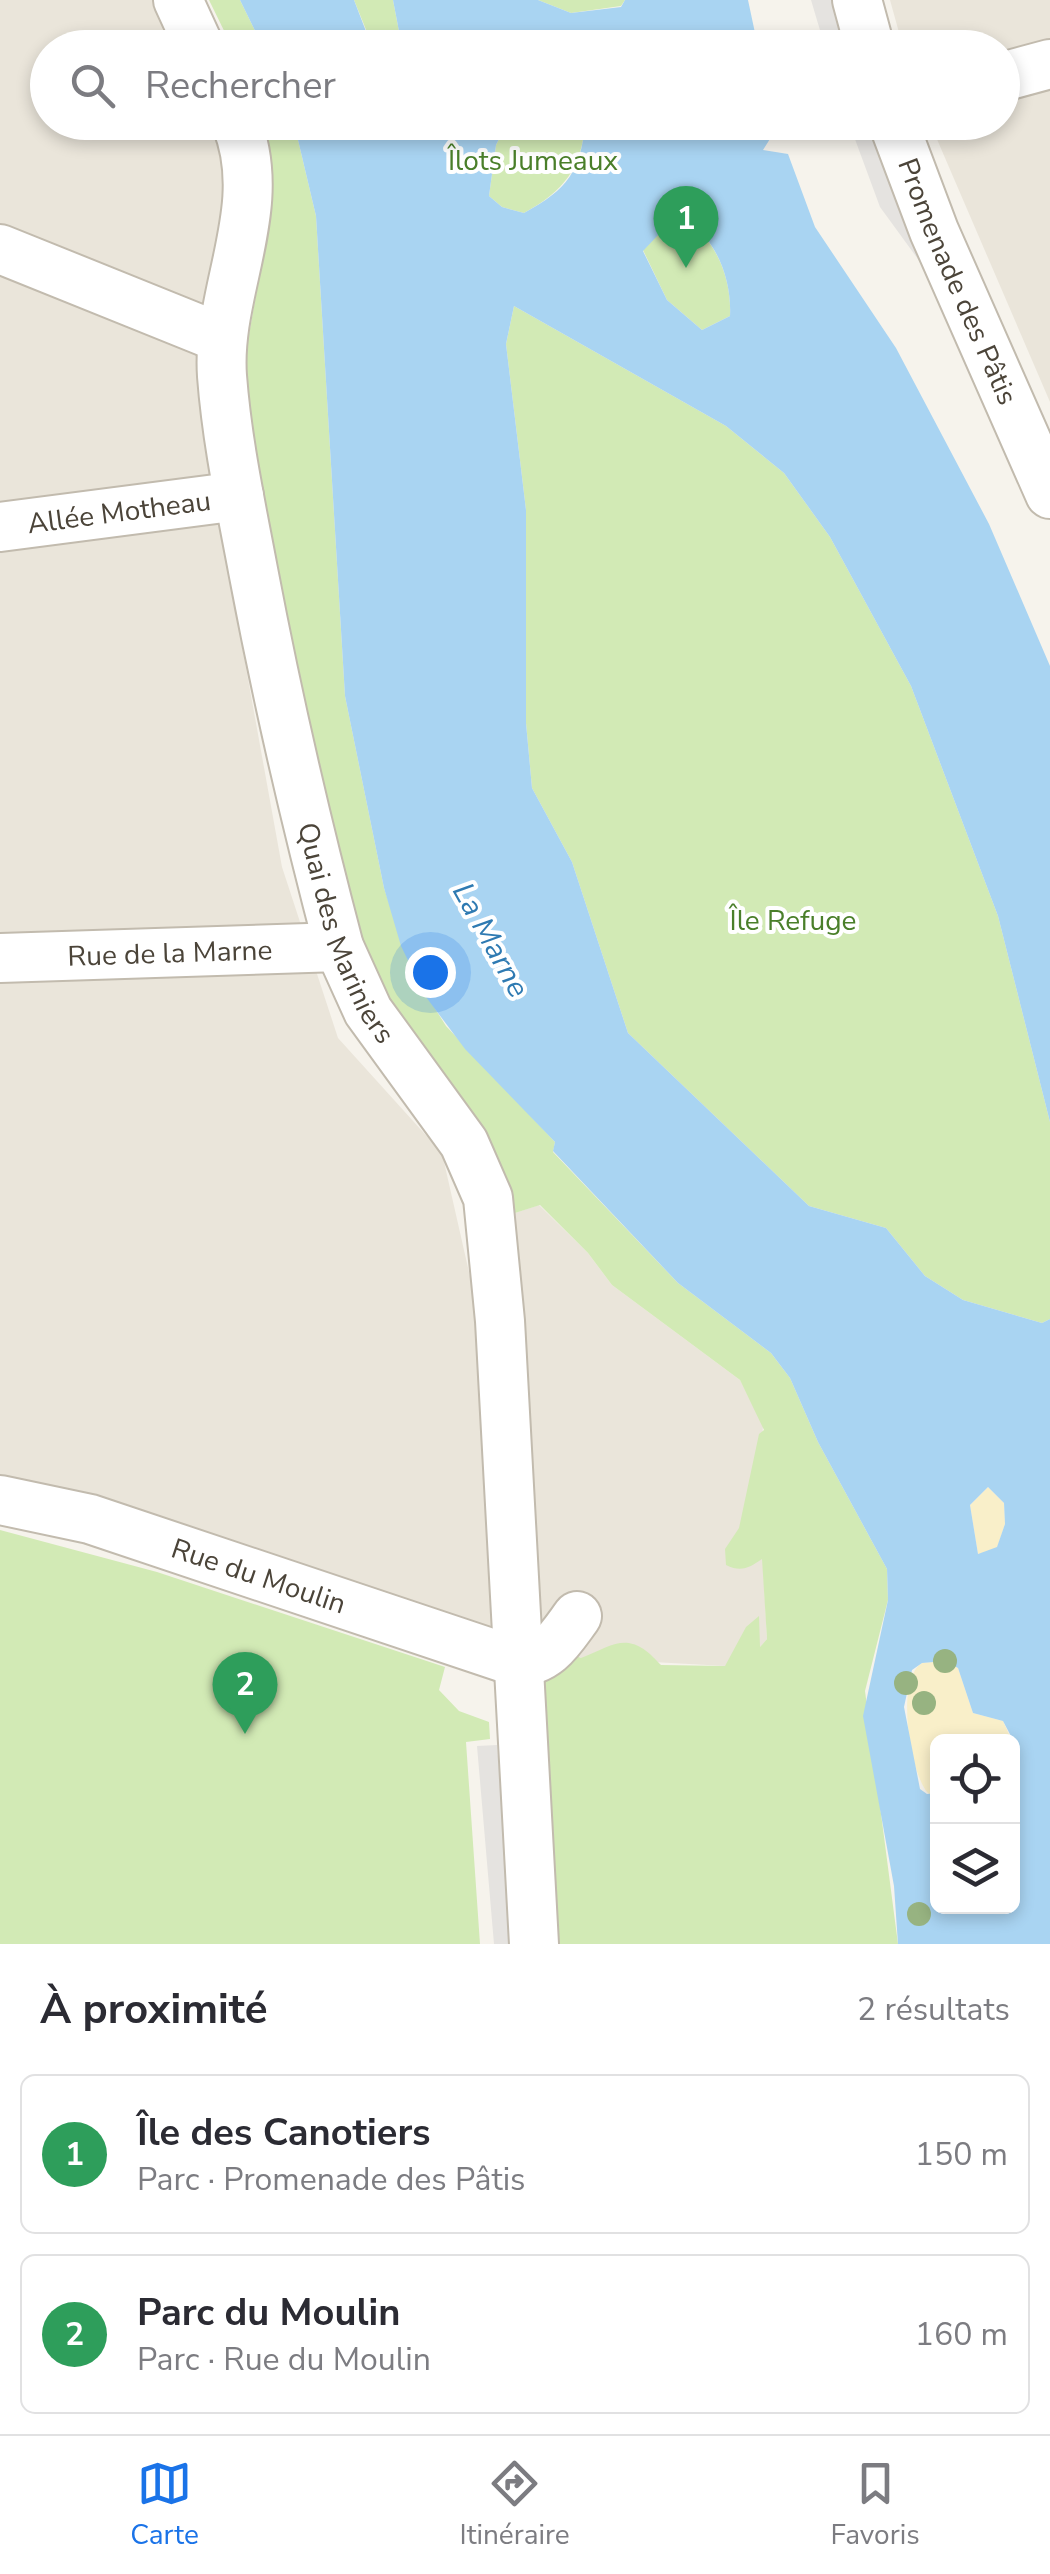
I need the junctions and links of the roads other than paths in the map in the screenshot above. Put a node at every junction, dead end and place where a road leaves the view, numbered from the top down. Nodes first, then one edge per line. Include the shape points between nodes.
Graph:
1 (178, 0) edge
2 (856, 0) edge
3 (192, 30) edge
4 (865, 30) edge
5 (1050, 64) edge
6 (1020, 72) edge
7 (240, 140) edge
8 (900, 140) edge
9 (0, 249) edge
10 (221, 338) junction
11 (1050, 494) edge
12 (239, 496) junction
13 (0, 527) edge
14 (339, 947) junction
15 (0, 958) edge
16 (0, 1500) edge
17 (576, 1616) dead end
18 (517, 1662) junction
19 (534, 1944) edge

1 - 3 street
2 - 4 street
5 - 6 street
7 - 10 street, Quai des Mariniers via 248,196
8 - 11 street, Promenade des Pâtis
9 - 10 street
10 - 12 street, Quai des Mariniers
12 - 13 street, Allée Motheau
12 - 14 street, Quai des Mariniers via 276,693
14 - 15 street, Rue de la Marne
14 - 18 street, Quai des Mariniers via 368,1011 464,1144 488,1198
16 - 18 street, Rue du Moulin via 107,1524
17 - 18 street via 554,1647 534,1661
18 - 19 street, Quai des Mariniers

